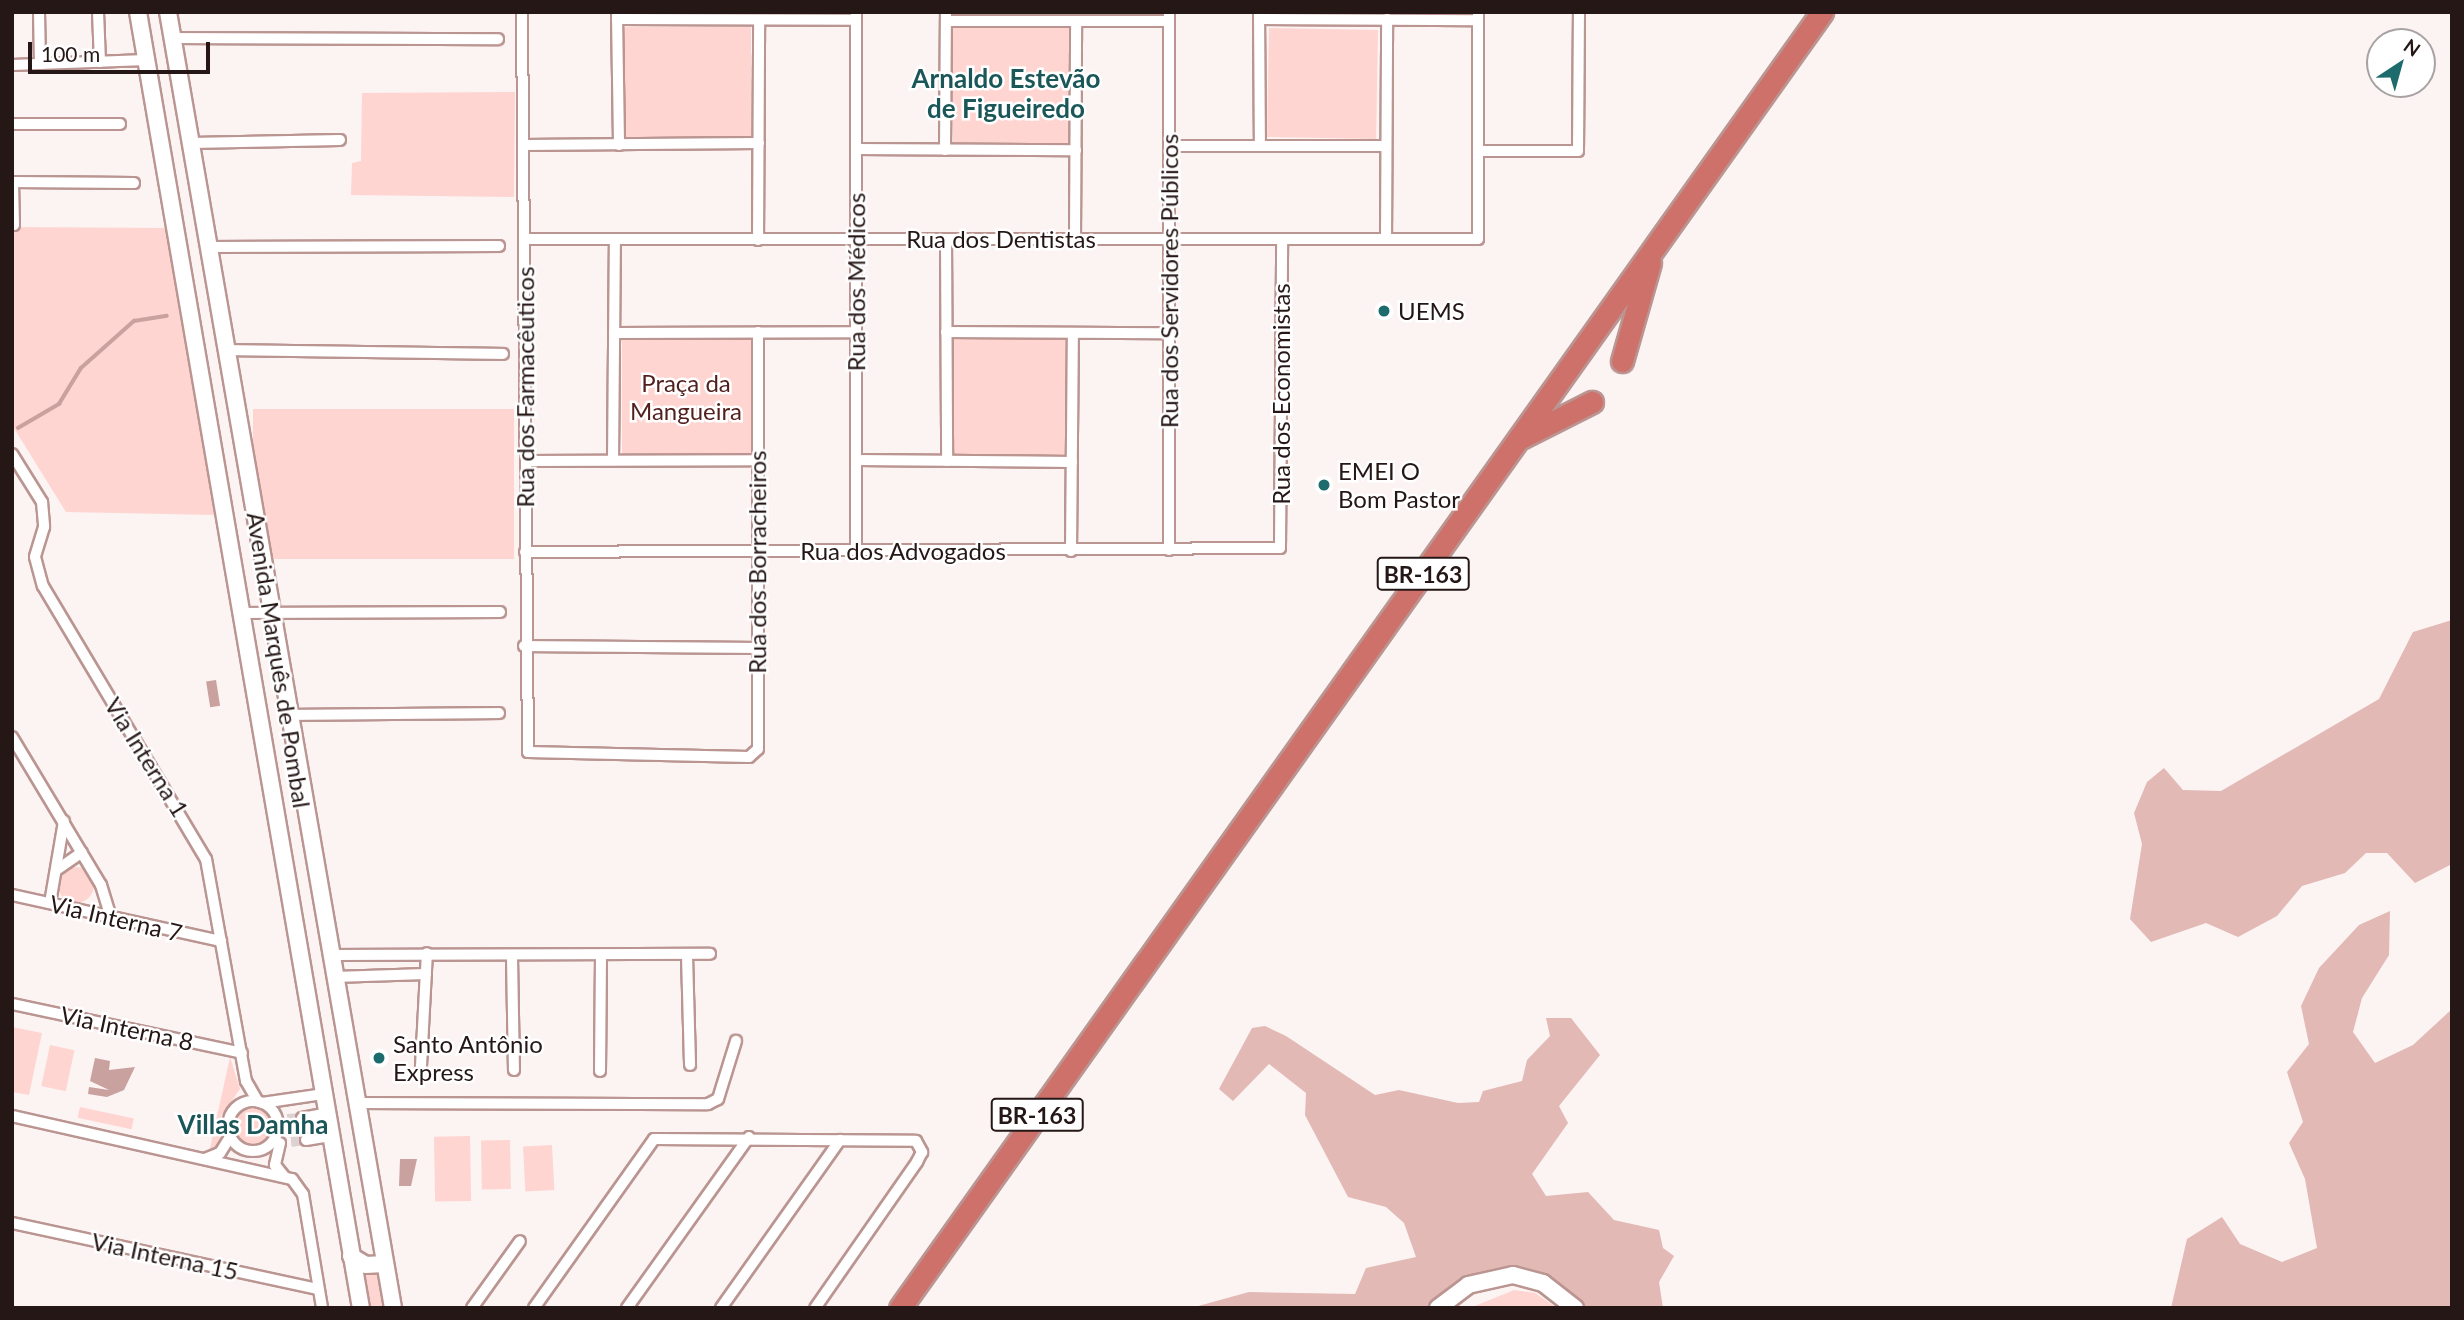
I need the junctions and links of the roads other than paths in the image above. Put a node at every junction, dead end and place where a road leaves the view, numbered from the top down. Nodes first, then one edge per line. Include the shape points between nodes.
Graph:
1 (39, 12) edge
2 (98, 12) edge
3 (138, 12) edge
4 (168, 12) edge
5 (522, 12) edge
6 (1579, 12) edge
7 (1822, 12) edge
8 (1259, 15) edge
9 (617, 16) edge
10 (856, 16) edge
11 (1478, 16) edge
12 (947, 17) edge
13 (1169, 17) edge
14 (1387, 19) junction
15 (759, 20) junction
16 (1076, 21) junction
17 (172, 38) junction
18 (498, 39) dead end
19 (146, 60) junction
20 (100, 62) junction
21 (40, 64) junction
22 (12, 65) edge
23 (12, 124) edge
24 (120, 124) dead end
25 (340, 140) dead end
26 (191, 143) junction
27 (759, 143) junction
28 (524, 145) junction
29 (619, 145) junction
30 (1169, 146) junction
31 (1260, 146) junction
32 (1386, 146) junction
33 (856, 149) junction
34 (945, 150) junction
35 (1076, 150) junction
36 (1478, 151) junction
37 (13, 182) edge
38 (134, 183) dead end
39 (169, 202) junction
40 (200, 204) junction
41 (1668, 223) junction
42 (14, 225) dead end
43 (524, 239) junction
44 (615, 239) junction
45 (856, 239) junction
46 (946, 239) junction
47 (1075, 239) junction
48 (1169, 239) junction
49 (1282, 239) junction
50 (1386, 239) junction
51 (758, 240) junction
52 (210, 247) junction
53 (499, 247) dead end
54 (758, 332) junction
55 (856, 332) junction
56 (946, 332) junction
57 (614, 333) junction
58 (1073, 333) junction
59 (1169, 333) junction
60 (227, 350) junction
61 (503, 354) dead end
62 (1622, 361) dead end
63 (1592, 402) dead end
64 (1519, 439) junction
65 (12, 454) edge
66 (613, 460) junction
67 (758, 460) junction
68 (856, 460) junction
69 (526, 461) junction
70 (947, 461) junction
71 (1072, 461) junction
72 (1280, 548) joint
73 (1169, 550) junction
74 (757, 551) junction
75 (856, 551) junction
76 (1071, 551) junction
77 (526, 552) junction
78 (271, 612) junction
79 (500, 612) dead end
80 (242, 613) junction
81 (524, 646) junction
82 (756, 648) junction
83 (499, 713) dead end
84 (288, 715) junction
85 (12, 737) edge
86 (758, 749) joint
87 (304, 814) junction
88 (274, 818) junction
89 (64, 821) junction
90 (82, 852) junction
91 (54, 874) junction
92 (12, 895) edge
93 (50, 903) junction
94 (323, 916) junction
95 (111, 917) junction
96 (292, 919) junction
97 (221, 941) junction
98 (427, 953) junction
99 (710, 954) dead end
100 (330, 956) junction
101 (687, 956) junction
102 (513, 957) junction
103 (601, 957) junction
104 (426, 974) junction
105 (334, 977) junction
106 (12, 1004) edge
107 (736, 1041) dead end
108 (242, 1053) junction
109 (690, 1065) dead end
110 (421, 1066) dead end
111 (514, 1070) dead end
112 (600, 1071) dead end
113 (246, 1080) junction
114 (324, 1094) junction
115 (260, 1102) junction
116 (356, 1103) junction
117 (237, 1107) junction
118 (328, 1113) junction
119 (12, 1116) edge
120 (302, 1118) tunnel mouth
121 (332, 1136) junction
122 (749, 1137) junction
123 (306, 1140) tunnel mouth
124 (840, 1140) junction
125 (233, 1141) junction
126 (281, 1143) junction
127 (259, 1151) junction
128 (205, 1159) junction
129 (231, 1165) junction
130 (259, 1171) junction
131 (284, 1176) junction
132 (12, 1223) edge
133 (520, 1241) dead end
134 (351, 1256) junction
135 (385, 1264) junction
136 (318, 1289) junction
137 (322, 1308) edge
138 (361, 1308) edge
139 (393, 1308) edge
140 (472, 1308) edge
141 (534, 1308) edge
142 (627, 1308) edge
143 (720, 1308) edge
144 (815, 1308) edge
145 (900, 1308) edge
146 (1438, 1308) edge
147 (1575, 1308) edge

1 - 21 street
2 - 20 street
3 - 19 main road, Avenida Marquês de Pombal
4 - 17 main road, Avenida Marquês de Pombal
5 - 28 street, Rua dos Farmacêuticos
6 - 36 street via 1578,151
7 - 41 highway, BR-163
8 - 14 street
8 - 31 street
9 - 15 street
9 - 29 street
10 - 15 street
10 - 33 street, Rua dos Médicos
11 - 14 street
11 - 36 street
12 - 16 street
12 - 34 street
13 - 16 street
13 - 30 street, Rua dos Servidores Públicos
14 - 32 street
15 - 27 street
16 - 35 street
17 - 18 street
17 - 26 main road, Avenida Marquês de Pombal
19 - 20 street
19 - 39 main road, Avenida Marquês de Pombal
20 - 21 street
21 - 22 street
23 - 24 street
25 - 26 street
26 - 40 main road, Avenida Marquês de Pombal
27 - 29 street
27 - 51 street
28 - 29 street
28 - 43 street, Rua dos Farmacêuticos
30 - 31 street
30 - 48 street, Rua dos Servidores Públicos
31 - 32 street
32 - 50 street
33 - 34 street
33 - 45 street, Rua dos Médicos
34 - 35 street
35 - 47 street
36 - 50 street, Rua dos Dentistas via 1478,239
37 - 38 street
37 - 42 street
39 - 40 main road
39 - 80 main road, Avenida Marquês de Pombal
40 - 52 main road, Avenida Marquês de Pombal
41 - 62 highway via 1643,279
41 - 64 highway, BR-163
43 - 44 street, Rua dos Dentistas
43 - 69 street, Rua dos Farmacêuticos
44 - 51 street, Rua dos Dentistas
44 - 57 street
45 - 46 street, Rua dos Dentistas
45 - 51 street, Rua dos Dentistas
45 - 55 street, Rua dos Médicos
46 - 47 street, Rua dos Dentistas
46 - 56 street
47 - 48 street, Rua dos Dentistas
48 - 49 street, Rua dos Dentistas
48 - 59 street, Rua dos Servidores Públicos
49 - 50 street, Rua dos Dentistas
49 - 72 street, Rua dos Economistas
52 - 53 street
52 - 60 main road, Avenida Marquês de Pombal
54 - 55 street
54 - 57 street
54 - 67 street, Rua dos Borracheiros
55 - 68 street, Rua dos Médicos
56 - 58 street
56 - 70 street
57 - 66 street
58 - 59 street
58 - 71 street
59 - 73 street, Rua dos Servidores Públicos
60 - 61 street
60 - 78 main road, Avenida Marquês de Pombal
63 - 64 highway
64 - 145 highway, BR-163
65 - 97 street, Via Interna 1 via 42,502 44,527 35,558 43,586 197,838
66 - 67 street
66 - 69 street
67 - 74 street, Rua dos Borracheiros
68 - 70 street
68 - 75 street, Rua dos Médicos
69 - 77 street, Rua dos Farmacêuticos
70 - 71 street
71 - 76 street
72 - 73 street, Rua dos Advogados
73 - 76 street, Rua dos Advogados
74 - 75 street, Rua dos Advogados
74 - 77 street, Rua dos Advogados
74 - 82 street, Rua dos Borracheiros
75 - 76 street, Rua dos Advogados
77 - 81 street, Rua dos Farmacêuticos
78 - 79 street
78 - 80 street
78 - 84 main road, Avenida Marquês de Pombal
80 - 88 main road, Avenida Marquês de Pombal
81 - 82 street
81 - 86 street, Rua dos Farmacêuticos via 523,744 535,756 749,757
82 - 86 street, Rua dos Borracheiros
83 - 84 street
84 - 87 main road, Avenida Marquês de Pombal
85 - 89 street
87 - 88 main road
87 - 94 main road, Avenida Marquês de Pombal
88 - 96 main road, Avenida Marquês de Pombal
89 - 90 street
89 - 91 street
90 - 91 street via 65,859
90 - 95 street
91 - 93 street
92 - 93 street, Via Interna 7
93 - 95 street, Via Interna 7
94 - 96 main road
94 - 100 main road, Avenida Marquês de Pombal
95 - 97 street, Via Interna 7
96 - 114 main road, Avenida Marquês de Pombal
97 - 108 street, Via Interna 1
98 - 100 street
98 - 102 street
98 - 104 street
99 - 101 street
100 - 105 main road, Avenida Marquês de Pombal
101 - 103 street
101 - 109 street
102 - 103 street
102 - 111 street
103 - 112 street
104 - 105 street
104 - 110 street
105 - 116 main road, Avenida Marquês de Pombal
106 - 108 street, Via Interna 8
107 - 116 street via 718,1099 709,1104
108 - 113 street, Via Interna 1
113 - 115 street
113 - 117 street
114 - 115 street
114 - 118 main road, Avenida Marquês de Pombal
115 - 117 street
115 - 126 street via 282,1120
116 - 135 main road, Avenida Marquês de Pombal
117 - 125 street via 229,1119
118 - 120 street
118 - 121 main road, Avenida Marquês de Pombal
119 - 128 street
121 - 123 street
121 - 134 main road, Avenida Marquês de Pombal
122 - 124 street
122 - 141 street via 654,1139
122 - 142 street
124 - 143 street
124 - 144 street via 905,1138 922,1152
125 - 127 street
125 - 128 street
125 - 129 street
126 - 127 street
126 - 131 street via 275,1165
127 - 130 street
128 - 129 street
129 - 130 street
130 - 131 street
131 - 136 street via 299,1184
132 - 136 street, Via Interna 15
133 - 140 street
134 - 135 main road via 366,1265
134 - 138 main road, Avenida Marquês de Pombal
135 - 139 main road, Avenida Marquês de Pombal
136 - 137 street
146 - 147 main road via 1468,1284 1513,1275 1543,1283

